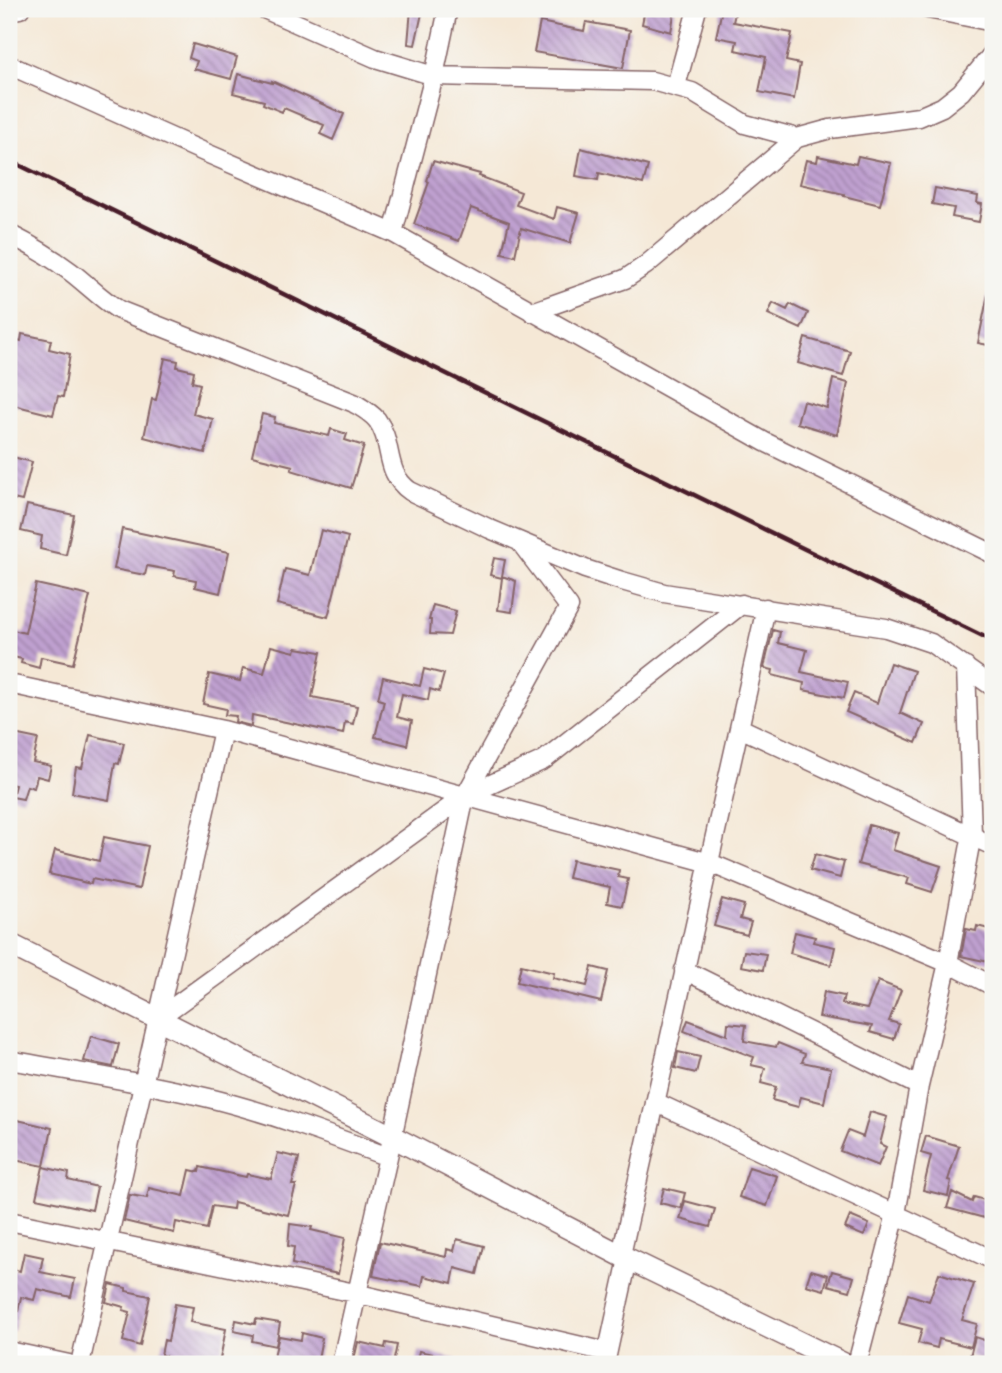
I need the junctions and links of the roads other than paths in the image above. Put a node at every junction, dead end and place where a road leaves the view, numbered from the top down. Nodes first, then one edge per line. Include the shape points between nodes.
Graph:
1 (20, 9) edge
2 (264, 9) edge
3 (449, 9) edge
4 (696, 9) edge
5 (928, 9) edge
6 (9, 11) edge
7 (993, 22) edge
8 (993, 53) edge
9 (9, 65) edge
10 (434, 76) junction
11 (676, 86) junction
12 (797, 138) junction
13 (393, 233) junction
14 (9, 234) edge
15 (532, 312) junction
16 (520, 541) junction
17 (993, 554) edge
18 (742, 604) junction
19 (766, 608) junction
20 (966, 667) junction
21 (9, 684) edge
22 (993, 687) edge
23 (740, 728) junction
24 (223, 730) junction
25 (465, 796) junction
26 (972, 834) junction
27 (993, 846) edge
28 (710, 863) junction
29 (9, 944) edge
30 (948, 963) junction
31 (684, 970) junction
32 (993, 986) edge
33 (157, 1018) junction
34 (9, 1060) edge
35 (142, 1083) junction
36 (919, 1086) junction
37 (655, 1102) junction
38 (390, 1147) junction
39 (895, 1214) junction
40 (9, 1221) edge
41 (107, 1242) junction
42 (625, 1257) junction
43 (993, 1260) edge
44 (355, 1293) junction
45 (9, 1351) edge
46 (606, 1358) edge
47 (69, 1364) edge
48 (80, 1364) edge
49 (341, 1364) edge
50 (844, 1364) edge
51 (858, 1364) edge

1 - 6 street
2 - 10 street via 375,58
3 - 10 street
4 - 11 street
5 - 7 street
8 - 12 street via 961,92 919,117
9 - 13 street
10 - 11 street via 652,81
10 - 13 street
11 - 12 street via 745,124
12 - 15 street via 625,279
13 - 15 street
14 - 16 street via 38,249 119,310 354,403 379,423 400,484
15 - 17 street via 765,442
16 - 18 street via 585,569 664,593
16 - 25 street via 569,607
18 - 19 street
18 - 25 street via 544,760
19 - 20 street via 886,628 931,643
19 - 23 street
20 - 22 street
20 - 26 street
21 - 24 street
23 - 26 street
23 - 28 street
24 - 25 street
24 - 33 street
25 - 28 street
25 - 33 street
25 - 38 street
26 - 27 street
26 - 30 street
28 - 30 street
28 - 31 street
29 - 33 street
30 - 32 street
30 - 36 street
31 - 36 street
31 - 37 street
33 - 35 street
33 - 38 street
34 - 35 street
35 - 38 street
35 - 41 street
36 - 39 street
37 - 39 street
37 - 42 street
38 - 42 street
38 - 44 street
39 - 43 street
39 - 51 street
40 - 41 street
41 - 44 street
41 - 48 street
42 - 46 street
42 - 50 street
44 - 46 street
44 - 49 street
45 - 47 street

